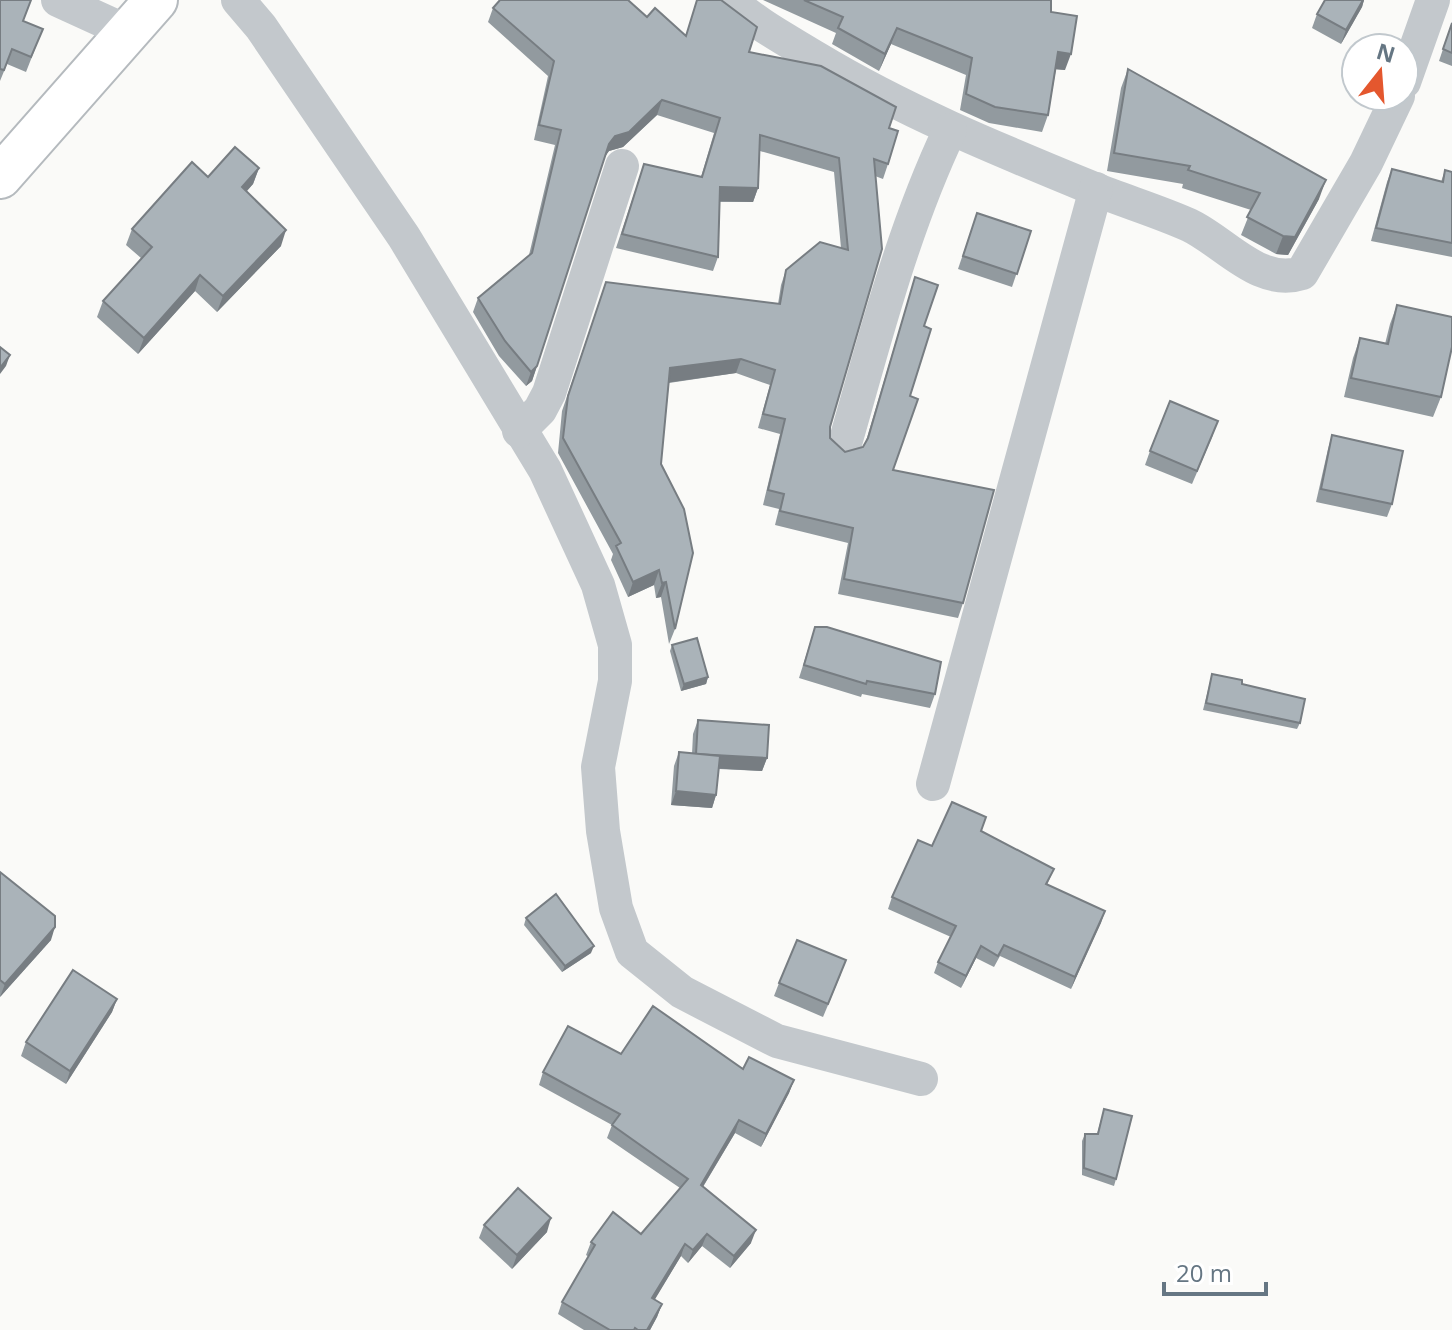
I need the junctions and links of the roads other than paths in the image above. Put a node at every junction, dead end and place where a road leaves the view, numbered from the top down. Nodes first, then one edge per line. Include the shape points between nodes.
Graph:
1 (58, 0) edge
2 (156, 0) edge
3 (238, 0) edge
4 (730, 0) edge
5 (1433, 0) edge
6 (128, 32) junction
7 (1420, 37) edge
8 (1390, 112) edge
9 (950, 130) junction
10 (622, 166) dead end
11 (0, 177) edge
12 (1096, 189) junction
13 (519, 431) junction
14 (844, 447) edge
15 (933, 784) dead end
16 (921, 1079) dead end

1 - 6 street
2 - 6 main road
3 - 13 street via 404,237
4 - 9 street via 858,83
5 - 7 street
6 - 11 main road
8 - 12 street via 1302,273 1289,277 1253,267 1191,226
9 - 12 street
9 - 14 street via 901,249
10 - 13 street via 549,393
12 - 15 street
13 - 16 street via 572,525 598,585 615,645 615,681 598,767 616,908 632,952 682,992 777,1041

